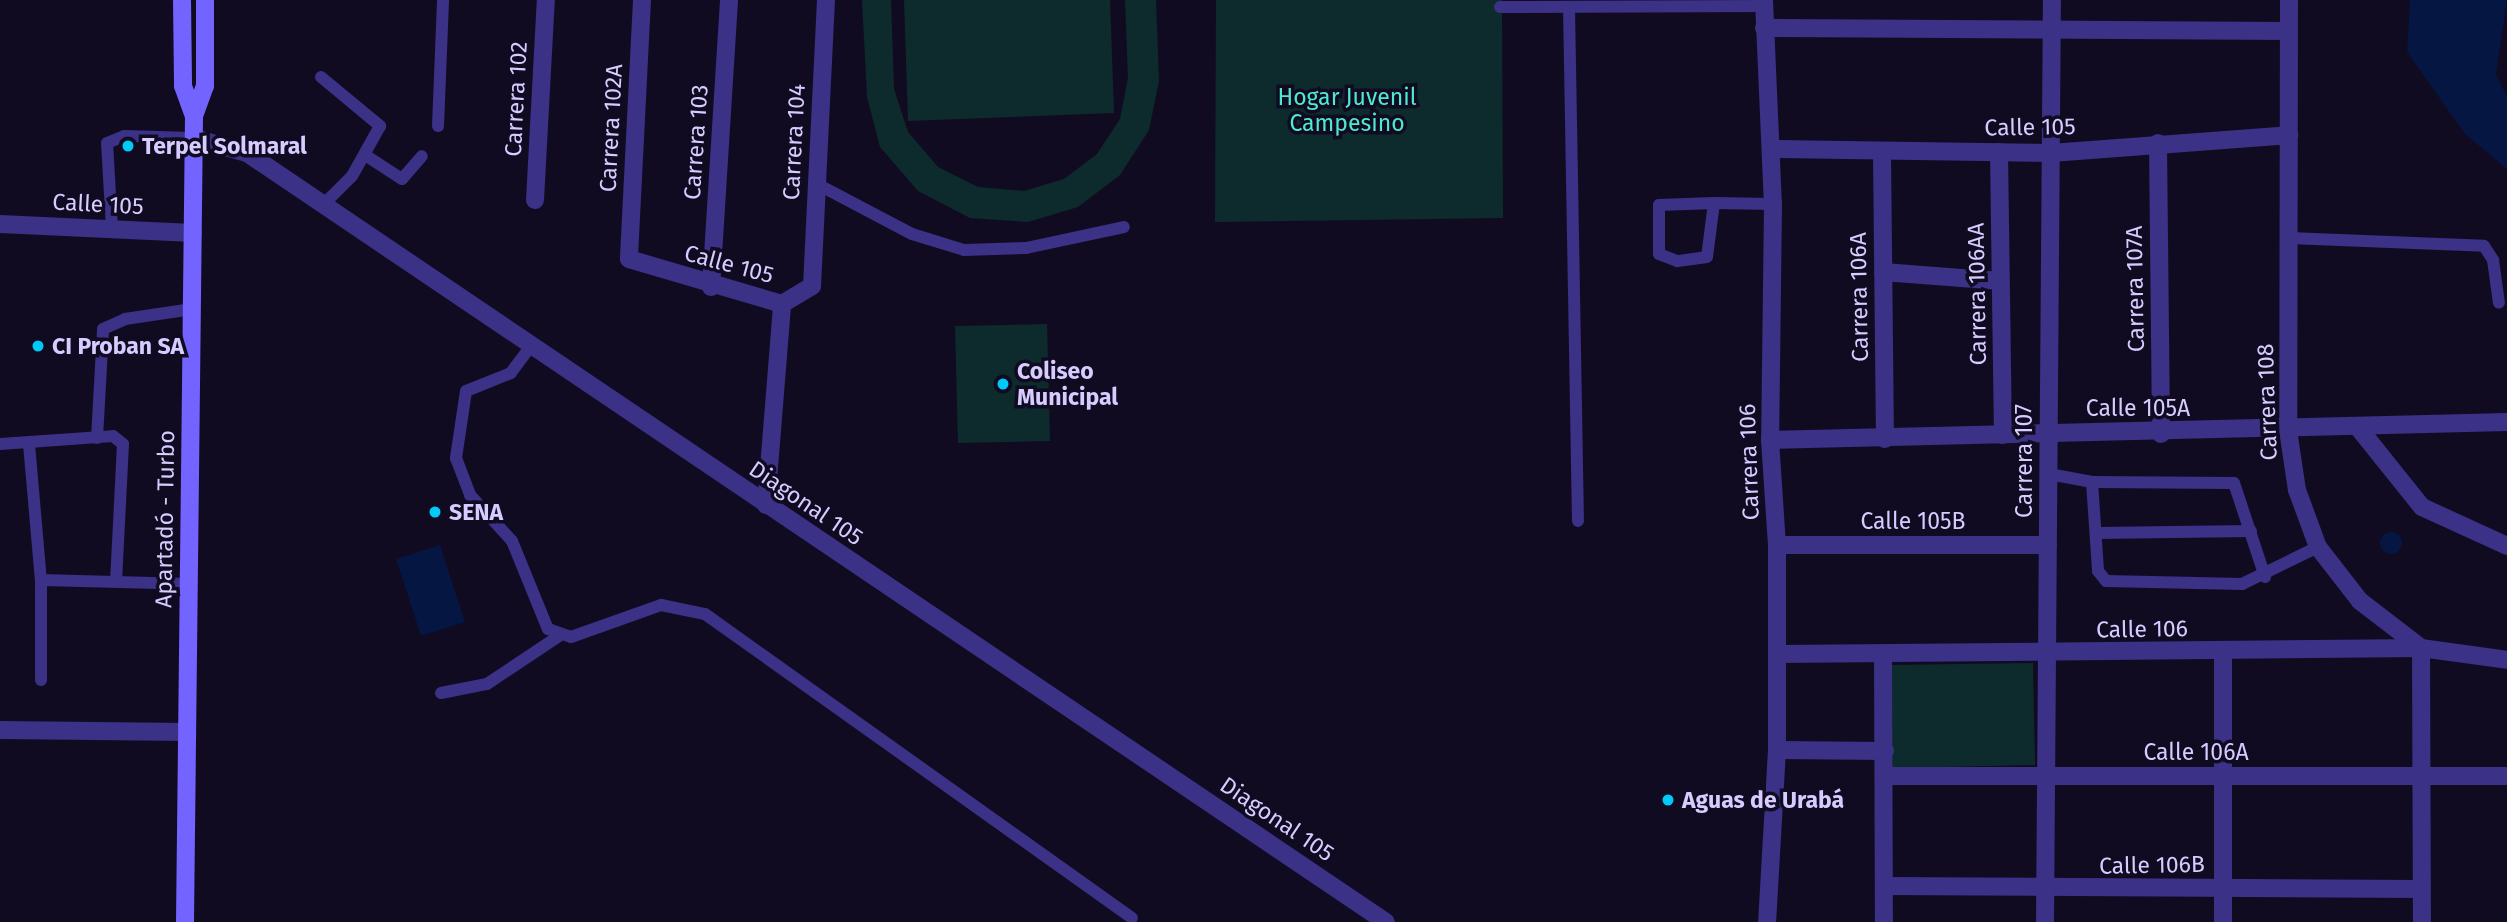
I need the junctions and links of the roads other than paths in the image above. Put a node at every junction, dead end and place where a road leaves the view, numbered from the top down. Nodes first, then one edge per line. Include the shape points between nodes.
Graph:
1 (182, 0) edge
2 (205, 0) edge
3 (443, 0) edge
4 (546, 0) edge
5 (642, 0) edge
6 (729, 0) edge
7 (825, 0) edge
8 (2052, 0) edge
9 (2290, 0) edge
10 (1764, 3) edge
11 (1569, 7) junction
12 (1500, 8) dead end
13 (1764, 28) junction
14 (2052, 31) junction
15 (2289, 31) junction
16 (321, 77) dead end
17 (194, 116) junction
18 (438, 126) dead end
19 (2289, 135) junction
20 (194, 138) junction
21 (2158, 143) junction
22 (1771, 149) junction
23 (1999, 152) junction
24 (2051, 153) junction
25 (1882, 154) junction
26 (365, 156) junction
27 (422, 156) dead end
28 (817, 184) junction
29 (535, 201) dead end
30 (1714, 203) junction
31 (1773, 204) junction
32 (323, 205) junction
33 (0, 224) edge
34 (1124, 228) dead end
35 (112, 229) junction
36 (193, 233) junction
37 (2288, 238) junction
38 (629, 259) joint
39 (1883, 272) junction
40 (2001, 281) junction
41 (812, 286) joint
42 (711, 287) junction
43 (2500, 303) dead end
44 (782, 304) junction
45 (192, 309) junction
46 (531, 346) junction
47 (2507, 422) edge
48 (2357, 426) junction
49 (2288, 430) junction
50 (2049, 432) junction
51 (2161, 434) junction
52 (2003, 435) junction
53 (97, 438) junction
54 (1885, 439) junction
55 (1770, 440) junction
56 (0, 444) edge
57 (29, 444) junction
58 (2049, 474) junction
59 (2092, 482) junction
60 (766, 505) junction
61 (1578, 521) dead end
62 (2251, 531) junction
63 (2096, 533) junction
64 (1777, 545) junction
65 (2048, 545) junction
66 (2507, 546) edge
67 (2318, 547) junction
68 (2265, 577) junction
69 (41, 580) junction
70 (116, 582) junction
71 (189, 584) junction
72 (559, 636) junction
73 (2421, 648) junction
74 (2223, 652) junction
75 (1778, 654) junction
76 (1884, 654) junction
77 (2048, 655) junction
78 (2507, 660) edge
79 (41, 680) dead end
80 (440, 693) dead end
81 (0, 730) edge
82 (187, 732) junction
83 (1777, 750) junction
84 (1885, 751) junction
85 (1885, 776) junction
86 (2047, 776) junction
87 (2223, 776) junction
88 (2419, 776) junction
89 (2507, 776) edge
90 (1884, 886) junction
91 (2223, 889) junction
92 (2421, 889) junction
93 (2046, 891) junction
94 (1132, 918) dead end
95 (185, 922) edge
96 (1386, 922) edge
97 (1767, 922) edge
98 (1884, 922) edge
99 (2045, 922) edge
100 (2223, 922) edge
101 (2422, 922) edge

1 - 17 main road via 183,86
2 - 17 main road via 205,86
3 - 18 lane
4 - 29 street, Carrera 102
5 - 38 street, Carrera 102A
6 - 42 street, Carrera 103
7 - 28 street, Carrera 104
8 - 14 street, Carrera 107
9 - 15 street, Carrera 108
10 - 11 lane
10 - 13 street, Carrera 106
11 - 12 lane
11 - 61 lane
13 - 14 street
13 - 22 street, Carrera 106
14 - 15 street
14 - 24 street, Carrera 107
15 - 19 street, Carrera 108
16 - 26 lane via 380,126
17 - 20 main road, Apartadó - Turbo
19 - 21 street, Calle 105
19 - 37 street, Carrera 108
20 - 32 street, Diagonal 105 via 237,148
20 - 35 lane via 124,136 107,143
20 - 36 main road, Apartadó - Turbo
21 - 24 street, Calle 105
21 - 51 street, Carrera 107A
22 - 25 street, Calle 105
22 - 31 street, Carrera 106
23 - 24 street, Calle 105
23 - 25 street, Calle 105
23 - 40 street, Carrera 106AA
24 - 50 street, Carrera 107
25 - 39 street, Carrera 106A
26 - 27 lane via 402,179
26 - 32 lane
28 - 34 lane via 912,234 964,250 1026,248
28 - 41 street, Carrera 104
30 - 30 lane via 1707,257 1677,261 1659,254 1659,205
30 - 31 lane
31 - 55 street, Carrera 106
32 - 46 street, Diagonal 105
33 - 35 street, Calle 105
35 - 36 street, Calle 105
36 - 45 main road, Apartadó - Turbo
37 - 43 lane via 2484,246 2493,260
37 - 49 street, Carrera 108
38 - 42 street, Calle 105
39 - 40 street
39 - 54 street, Carrera 106A
40 - 52 street, Carrera 106AA
41 - 44 street, Calle 105
42 - 44 street, Calle 105
44 - 60 street
45 - 53 lane via 125,319 103,329
45 - 71 main road, Apartadó - Turbo
46 - 60 street, Diagonal 105
46 - 72 lane via 511,373 466,391 456,458 470,495 504,529 548,629
47 - 48 street, Calle 105A
48 - 49 street, Calle 105A
48 - 66 street via 2422,506
49 - 51 street, Calle 105A
49 - 67 street, Carrera 108 via 2297,491
50 - 51 street, Calle 105A
50 - 52 street, Calle 105A
50 - 58 street, Carrera 107
52 - 54 street, Calle 105A
53 - 57 lane
53 - 70 lane via 113,436 127,460
54 - 55 street, Calle 105A
55 - 64 street, Carrera 106
56 - 57 lane
57 - 69 lane
58 - 59 lane
58 - 65 street, Carrera 107
59 - 62 lane via 2226,480 2238,491
59 - 63 lane
60 - 96 street, Diagonal 105
62 - 63 lane
62 - 68 lane
63 - 68 lane via 2098,571 2106,581 2242,584
64 - 65 street, Calle 105B
64 - 75 street, Carrera 106
65 - 77 street, Carrera 107
67 - 68 lane
67 - 73 street, Carrera 108 via 2360,601
69 - 70 lane
69 - 79 lane
70 - 71 lane
71 - 82 main road, Apartadó - Turbo
72 - 80 lane via 487,684
72 - 94 lane via 576,636 648,607 705,614
73 - 74 street, Calle 106
73 - 78 street, Calle 106
73 - 88 street
74 - 77 street, Calle 106
74 - 87 street
75 - 76 street, Calle 106
75 - 83 street, Carrera 106
76 - 77 street, Calle 106
76 - 84 street
77 - 86 street, Carrera 107
81 - 82 street
82 - 95 main road, Apartadó - Turbo
83 - 84 street
83 - 97 street, Carrera 106
84 - 85 street
85 - 86 street, Calle 106A
85 - 90 street
86 - 87 street, Calle 106A
86 - 93 street, Carrera 107
87 - 88 street, Calle 106A
87 - 91 street
88 - 89 street, Calle 106A
88 - 92 street
90 - 93 street, Calle 106B
90 - 98 street
91 - 92 street, Calle 106B
91 - 93 street, Calle 106B
91 - 100 street
92 - 101 street
93 - 99 street, Carrera 107

